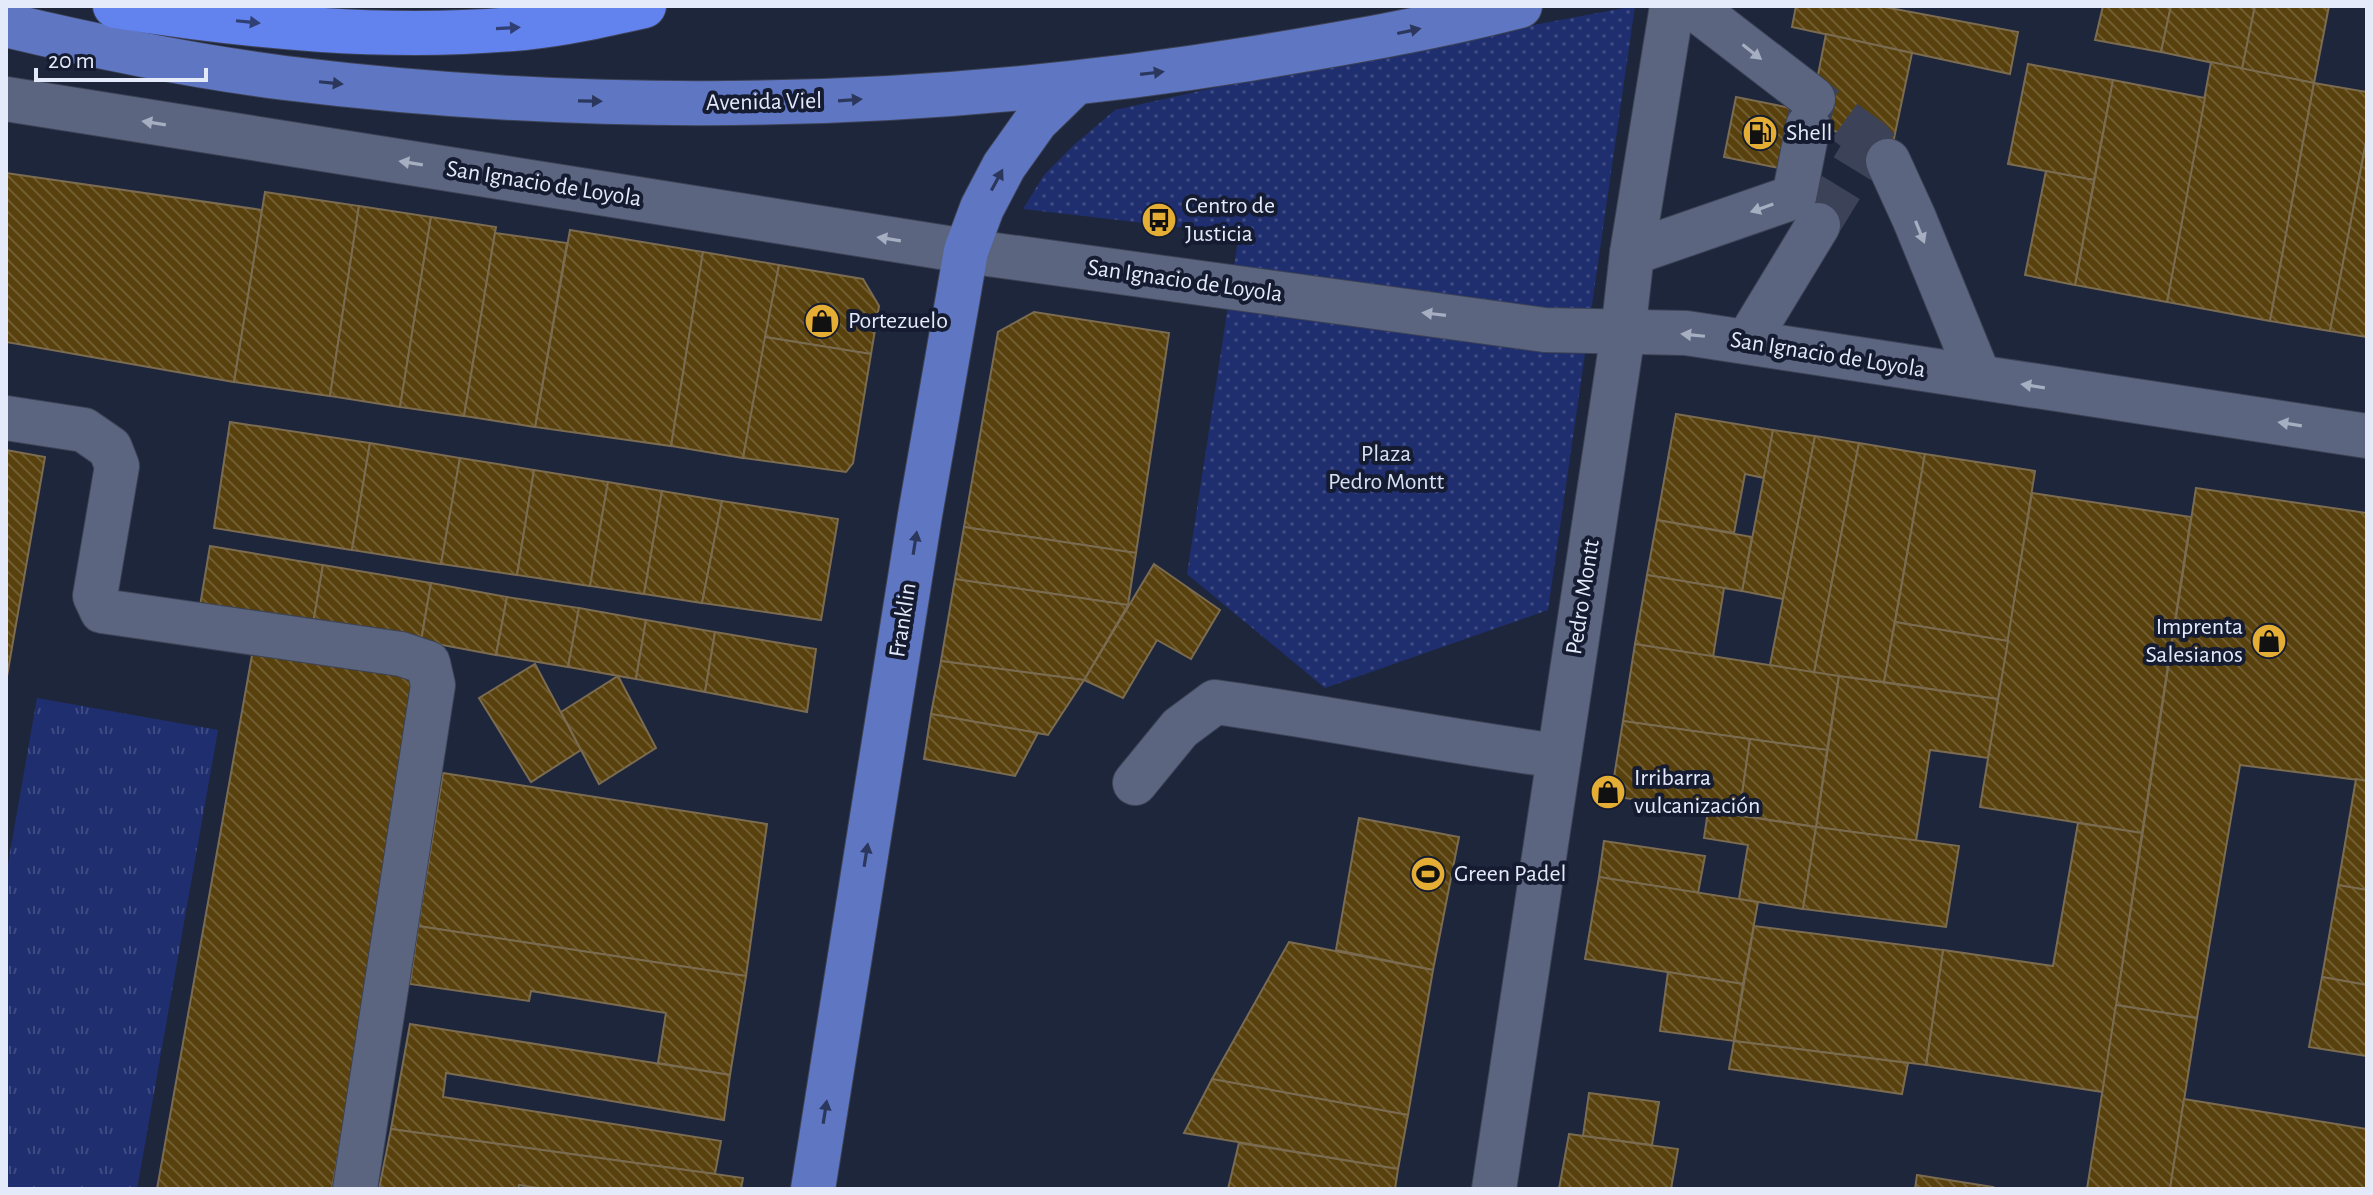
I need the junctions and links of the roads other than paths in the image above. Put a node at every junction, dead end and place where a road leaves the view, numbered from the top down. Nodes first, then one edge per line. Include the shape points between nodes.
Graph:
1 (115, 6) edge
2 (644, 6) edge
3 (1520, 6) edge
4 (1672, 6) edge
5 (1692, 6) edge
6 (6, 25) edge
7 (1075, 83) junction
8 (6, 99) edge
9 (1888, 161) tunnel mouth
10 (1818, 225) tunnel mouth
11 (966, 251) junction
12 (1632, 253) junction
13 (1623, 333) junction
14 (1747, 342) junction
15 (1979, 377) junction
16 (6, 418) edge
17 (2367, 436) edge
18 (1559, 756) junction
19 (1135, 783) dead end
20 (355, 1189) edge
21 (813, 1189) edge
22 (1494, 1189) edge

1 -> 2 highway via 375,32 524,28
7 -> 3 main road, Avenida Viel via 1317,48
4 - 12 street, Pedro Montt
5 -> 12 street via 1810,112 1794,197
6 -> 7 main road, Avenida Viel via 149,57 283,78 554,101 836,100
11 -> 7 main road, Franklin via 1004,166 1036,121
11 -> 8 street, San Ignacio de Loyola
9 -> 15 street
10 - 14 street
13 -> 11 street, San Ignacio de Loyola via 1545,330
21 -> 11 main road, Franklin
12 - 13 street, Pedro Montt
14 -> 13 street, San Ignacio de Loyola via 1686,333
13 - 18 street, Pedro Montt
14 - 15 street, San Ignacio de Loyola
17 -> 15 street, San Ignacio de Loyola
16 - 20 street via 84,430 110,448 117,466 95,596 102,611 401,654 428,663 433,685
18 - 19 street via 1215,702 1180,728
18 - 22 street, Pedro Montt

